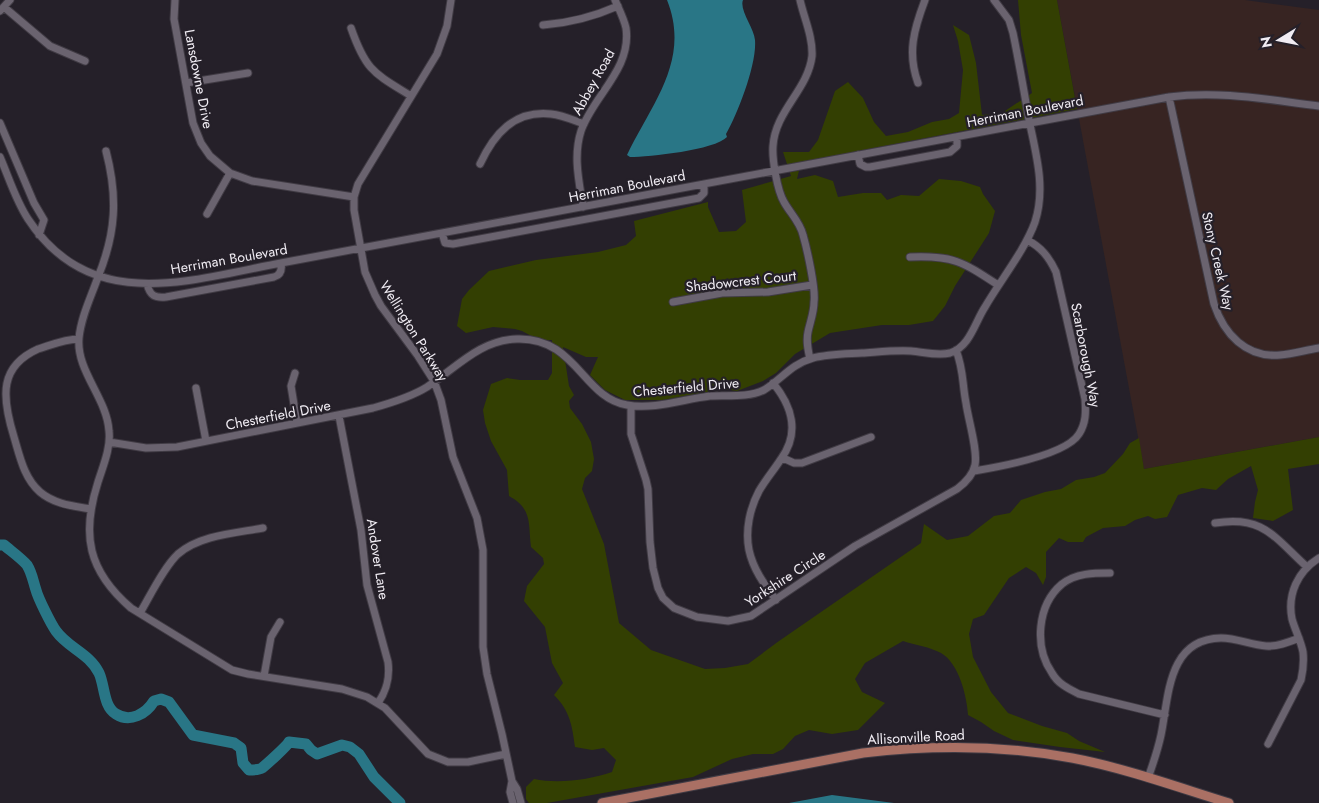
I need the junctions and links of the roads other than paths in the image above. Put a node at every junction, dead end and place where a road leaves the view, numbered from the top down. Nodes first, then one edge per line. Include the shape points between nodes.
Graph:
1 (10, 0) edge
2 (175, 0) edge
3 (451, 0) edge
4 (800, 0) edge
5 (925, 0) edge
6 (994, 0) edge
7 (616, 3) edge
8 (2, 9) edge
9 (543, 25) dead end
10 (350, 28) dead end
11 (85, 61) dead end
12 (248, 73) dead end
13 (186, 83) junction
14 (918, 83) dead end
15 (411, 96) junction
16 (1169, 97) junction
17 (1319, 106) edge
18 (0, 123) edge
19 (1030, 123) junction
20 (584, 124) junction
21 (957, 137) junction
22 (106, 151) dead end
23 (858, 155) junction
24 (0, 157) edge
25 (480, 164) dead end
26 (776, 171) junction
27 (230, 173) junction
28 (704, 184) junction
29 (354, 198) junction
30 (583, 206) junction
31 (206, 214) dead end
32 (442, 232) junction
33 (39, 235) junction
34 (1027, 240) junction
35 (360, 248) junction
36 (910, 257) dead end
37 (281, 263) junction
38 (99, 276) junction
39 (147, 284) junction
40 (812, 285) junction
41 (998, 285) junction
42 (673, 302) dead end
43 (79, 339) junction
44 (1319, 348) edge
45 (956, 350) junction
46 (810, 359) junction
47 (295, 373) dead end
48 (434, 382) junction
49 (773, 383) junction
50 (196, 388) dead end
51 (631, 406) junction
52 (339, 416) junction
53 (298, 423) junction
54 (871, 437) dead end
55 (109, 442) junction
56 (206, 442) junction
57 (783, 458) junction
58 (974, 471) junction
59 (90, 508) junction
60 (1215, 523) dead end
61 (263, 528) dead end
62 (1319, 558) edge
63 (1307, 567) junction
64 (1110, 573) dead end
65 (776, 600) junction
66 (140, 613) junction
67 (280, 622) dead end
68 (1299, 638) junction
69 (264, 676) junction
70 (378, 703) junction
71 (1165, 715) junction
72 (1268, 744) dead end
73 (506, 754) junction
74 (1148, 778) junction
75 (512, 781) junction
76 (513, 803) edge
77 (521, 803) edge
78 (602, 803) edge
79 (1229, 803) edge

1 - 8 street
2 - 13 street, Lansdowne Drive via 174,19
3 - 15 street, Wellington Parkway via 442,42
4 - 26 street via 812,49 809,72 777,125 773,146
5 - 14 street via 912,48 912,68
6 - 19 street via 1012,27
7 - 9 street via 586,19
7 - 20 street, Abbey Road via 626,28 624,53
8 - 11 street via 50,46
10 - 15 street via 360,54 373,72
12 - 13 street
13 - 27 street, Lansdowne Drive via 193,123 201,143 210,156
15 - 29 street, Wellington Parkway via 366,168
16 - 17 street, Herriman Boulevard via 1222,94
16 - 19 street, Herriman Boulevard
16 - 44 street, Stony Creek Way via 1214,304 1222,325 1237,342 1258,352 1281,355
18 - 33 street via 44,220
19 - 21 street, Herriman Boulevard
19 - 34 street via 1041,188 1037,215
20 - 25 street via 550,114 519,119 496,136
20 - 30 street, Abbey Road via 576,164
21 - 23 street, Herriman Boulevard
21 - 23 street via 957,146 950,152 870,167 860,164
22 - 38 street via 112,172 115,208 110,244
23 - 26 street, Herriman Boulevard
24 - 33 street, Herriman Boulevard via 20,205
26 - 28 street, Herriman Boulevard
26 - 40 street via 784,201 802,231
27 - 29 street, Lansdowne Drive via 252,181
27 - 31 street
28 - 30 street, Herriman Boulevard
28 - 32 street via 704,193 699,198 481,239 449,244 443,239
29 - 35 street, Wellington Parkway
30 - 32 street, Herriman Boulevard
32 - 35 street, Herriman Boulevard
33 - 38 street, Herriman Boulevard via 70,262
34 - 41 street
34 - 58 street, Scarborough Way via 1040,248 1056,272 1085,399 1085,420 1077,436 1058,449
35 - 37 street, Herriman Boulevard
35 - 48 street, Wellington Parkway via 365,272 375,295
36 - 41 street via 948,258
37 - 39 street, Herriman Boulevard
37 - 39 street via 281,272 274,277 166,297 152,296
38 - 39 street, Herriman Boulevard via 118,282
38 - 43 street
40 - 42 street, Shadowcrest Court via 768,292 722,293
40 - 46 street via 815,300 807,338
41 - 45 street via 969,338
43 - 55 street via 83,362 106,415
43 - 59 street via 16,357 3,371 0,387 28,478 52,500
45 - 46 street, Chesterfield Drive via 940,354 903,351
45 - 58 street via 963,370 964,396 976,459
46 - 49 street, Chesterfield Drive via 789,369
47 - 53 street via 291,386
48 - 51 street, Chesterfield Drive via 484,347 519,339 550,346 563,354 603,394 617,403
48 - 52 street, Chesterfield Drive via 391,404
48 - 73 street, Wellington Parkway via 453,456 477,518 482,542 483,647
49 - 51 street, Chesterfield Drive via 764,390 747,395
49 - 57 street via 785,398 792,419 792,434
50 - 56 street
51 - 65 street, Yorkshire Circle via 631,434 648,489 653,568 663,598 687,614 721,621 751,616
52 - 53 street, Chesterfield Drive
52 - 70 street, Andover Lane via 361,530 367,584 388,662 387,687
53 - 56 street, Chesterfield Drive
54 - 57 street via 802,463
55 - 56 street, Chesterfield Drive via 162,448
55 - 59 street
57 - 65 street via 760,490 748,527 752,562
58 - 65 street, Yorkshire Circle via 957,489 856,546
59 - 66 street via 91,547 100,572 117,596
60 - 63 street via 1237,520 1255,524
61 - 66 street via 201,541 184,550 171,562
62 - 63 street
63 - 68 street via 1297,580 1291,601 1292,619
64 - 71 street via 1083,574 1062,584 1054,593 1041,621 1045,659 1056,679 1079,694
66 - 69 street via 232,670
67 - 69 street via 271,637
68 - 71 street via 1268,646 1221,638 1195,646 1173,672
68 - 72 street via 1303,655 1300,680
69 - 70 street via 342,689
70 - 73 street via 436,758 461,763
71 - 74 street
73 - 75 street, Wellington Parkway
74 - 78 main road, Allisonville Road via 1087,762 1027,752 930,748 846,756
74 - 79 main road, Allisonville Road
75 - 76 street, Wellington Parkway
75 - 77 street, Wellington Parkway

